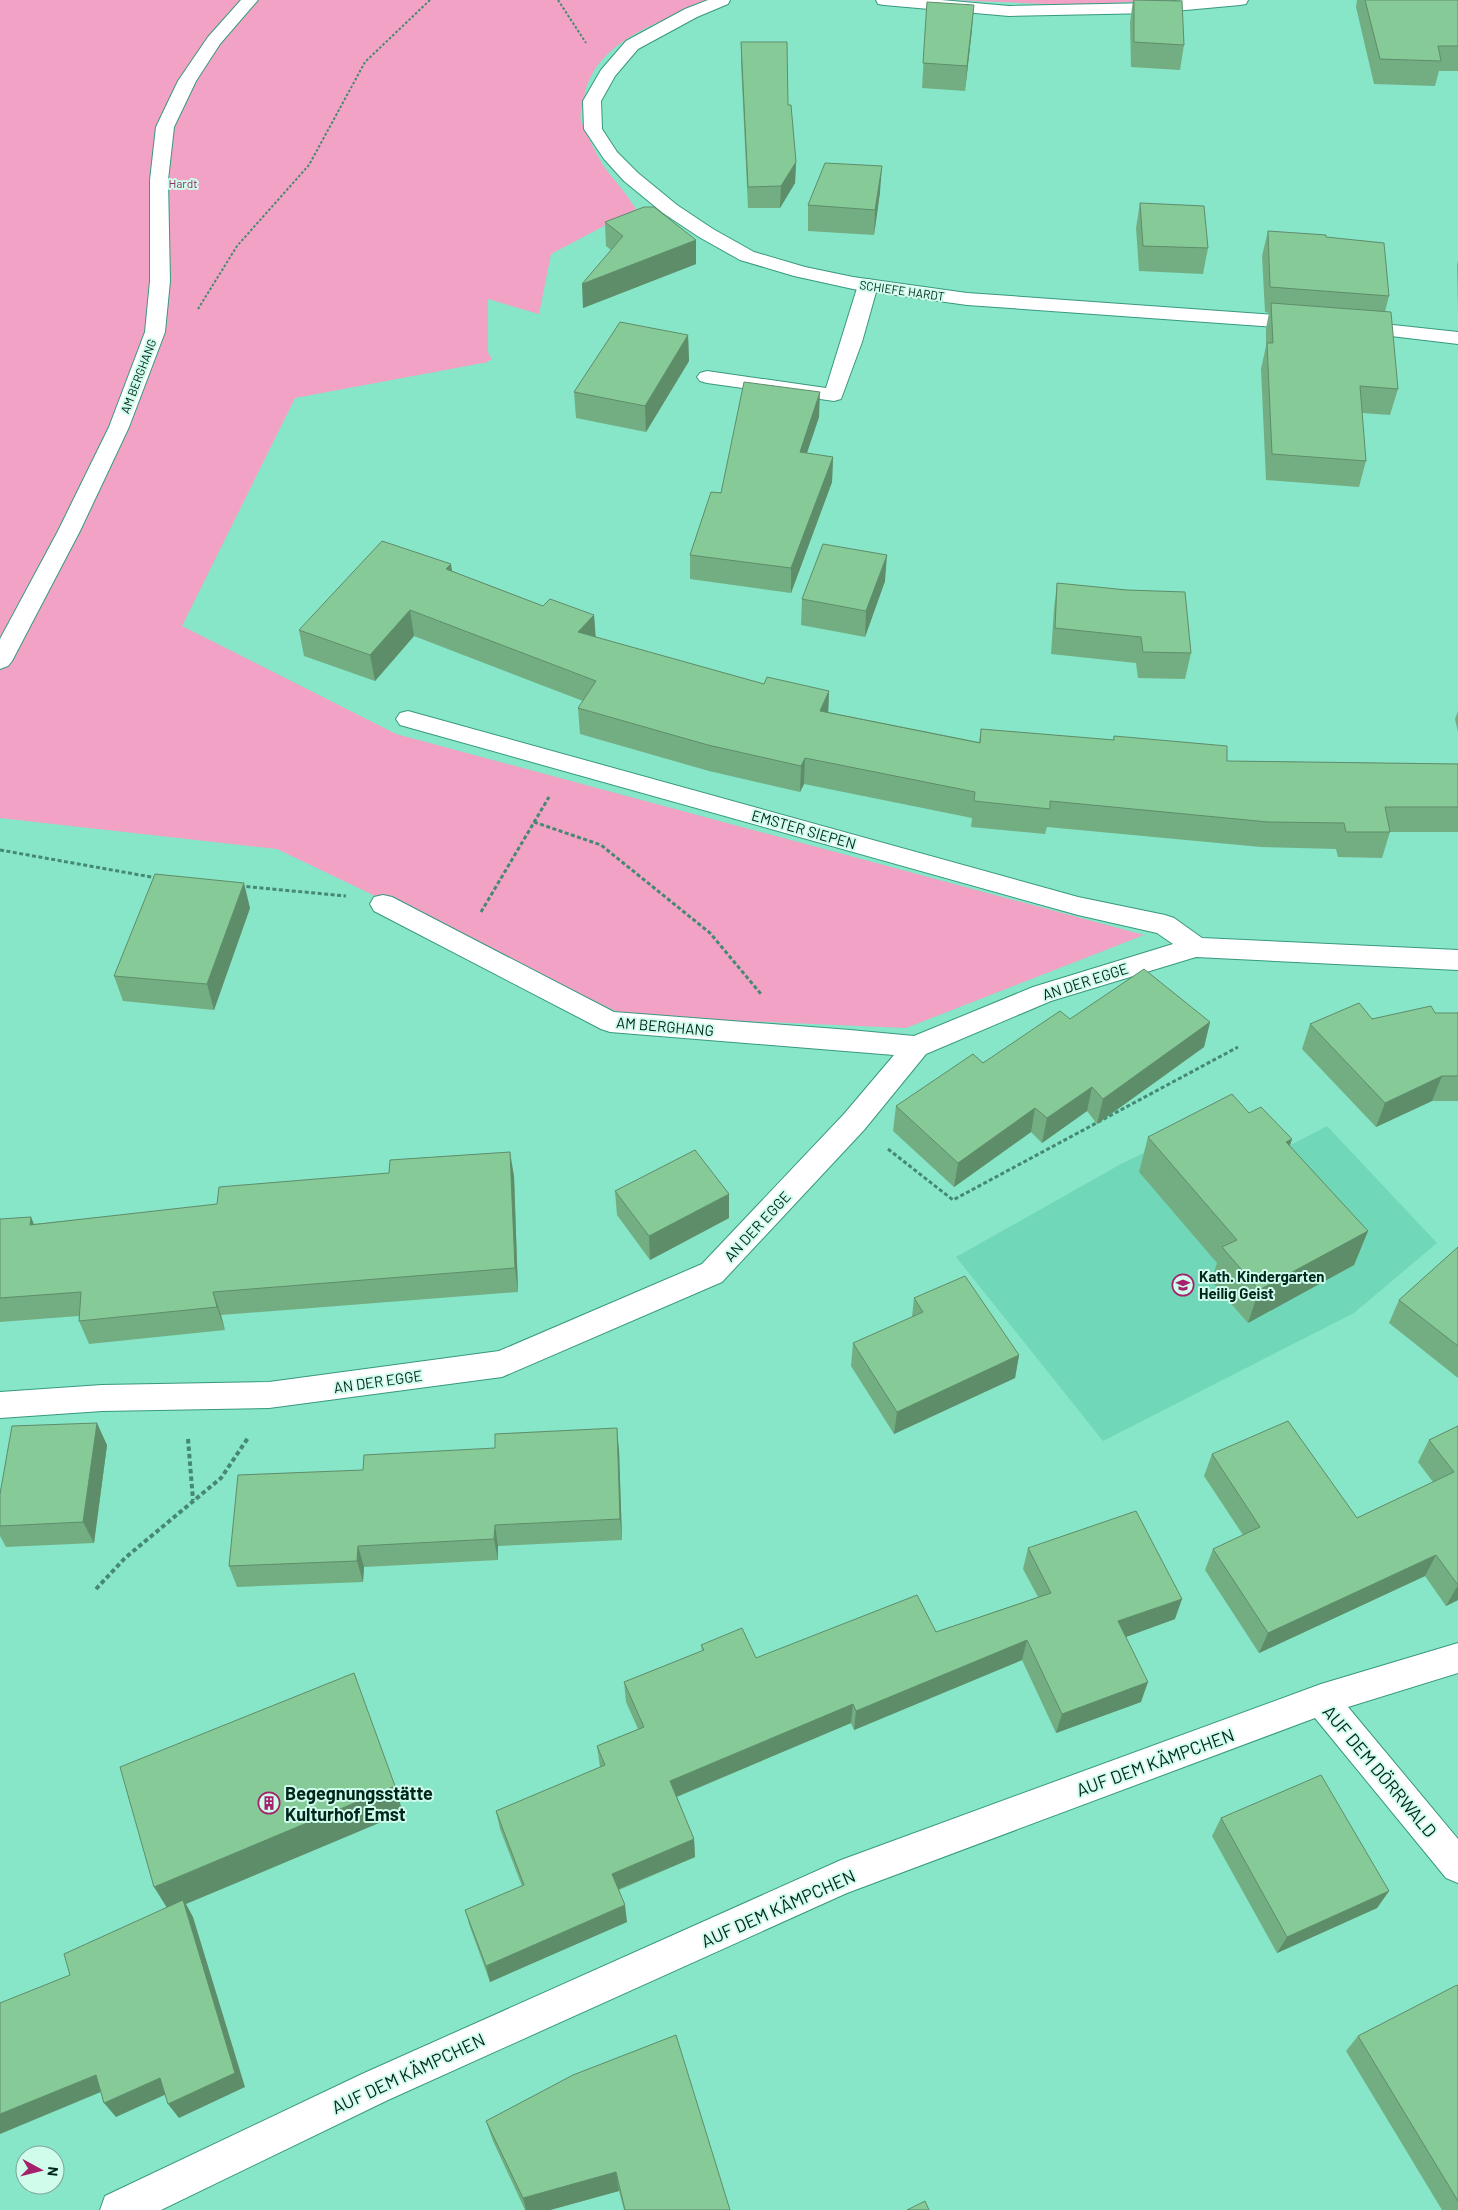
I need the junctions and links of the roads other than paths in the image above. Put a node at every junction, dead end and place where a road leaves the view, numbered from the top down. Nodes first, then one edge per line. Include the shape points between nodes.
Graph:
1 (250, 0) edge
2 (722, 0) edge
3 (884, 0) edge
4 (1240, 0) edge
5 (868, 285) junction
6 (1318, 324) edge
7 (1338, 326) edge
8 (1458, 338) edge
9 (707, 377) dead end
10 (0, 661) edge
11 (408, 719) dead end
12 (383, 904) road end
13 (1196, 947) junction
14 (1458, 960) edge
15 (916, 1047) junction
16 (0, 1405) edge
17 (1458, 1658) edge
18 (1321, 1700) junction
19 (1458, 1866) edge
20 (119, 2210) edge

1 - 10 street, AM BERGHANG via 214,41 187,81 165,127 159,180 160,281 155,332 119,427 69,531
2 - 5 street, SCHIEFE HARDT via 690,13 632,45 608,74 592,101 594,128 610,155 638,182 706,233 747,256 801,272
3 - 4 street via 1008,11 1153,8
5 - 6 street, SCHIEFE HARDT via 967,299
5 - 9 street via 834,395
7 - 8 street
11 - 13 street, EMSTER SIEPEN via 1078,906 1165,925
12 - 15 street, AM BERGHANG via 610,1022
13 - 14 street, AN DER EGGE
13 - 15 street, AN DER EGGE via 1042,994
15 - 16 street, AN DER EGGE via 854,1122 712,1274 502,1364 269,1395 102,1398
17 - 18 street, AUF DEM KÄMPCHEN
18 - 19 street, AUF DEM DÖRRWALD
18 - 20 street, AUF DEM KÄMPCHEN via 842,1878 375,2087

